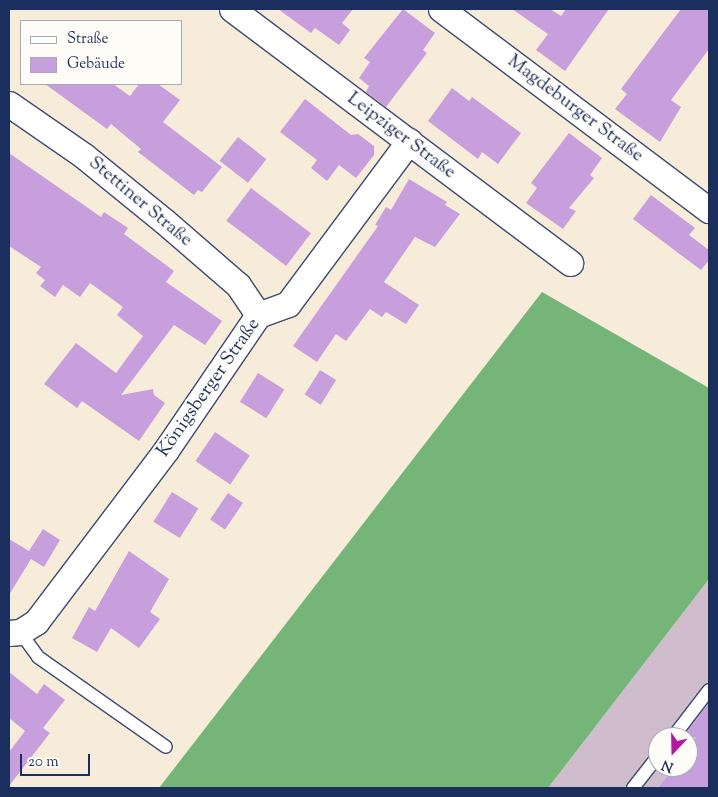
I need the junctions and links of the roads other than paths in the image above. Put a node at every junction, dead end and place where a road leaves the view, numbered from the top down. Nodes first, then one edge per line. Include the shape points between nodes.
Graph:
1 (232, 9) edge
2 (440, 9) edge
3 (9, 104) edge
4 (409, 141) junction
5 (709, 210) edge
6 (570, 263) dead end
7 (258, 315) junction
8 (14, 633) edge
9 (709, 690) edge
10 (681, 727) edge
11 (166, 747) dead end
12 (648, 769) edge
13 (633, 788) edge

1 - 4 street, Leipziger Straße
2 - 5 street, Magdeburger Straße
3 - 7 street, Stettiner Straße via 84,156 164,221 238,285
4 - 6 street, Leipziger Straße
4 - 7 street, Königsberger Straße via 288,304
7 - 8 street, Königsberger Straße via 166,450 36,622
8 - 11 lane via 38,657
9 - 10 lane
12 - 13 lane

